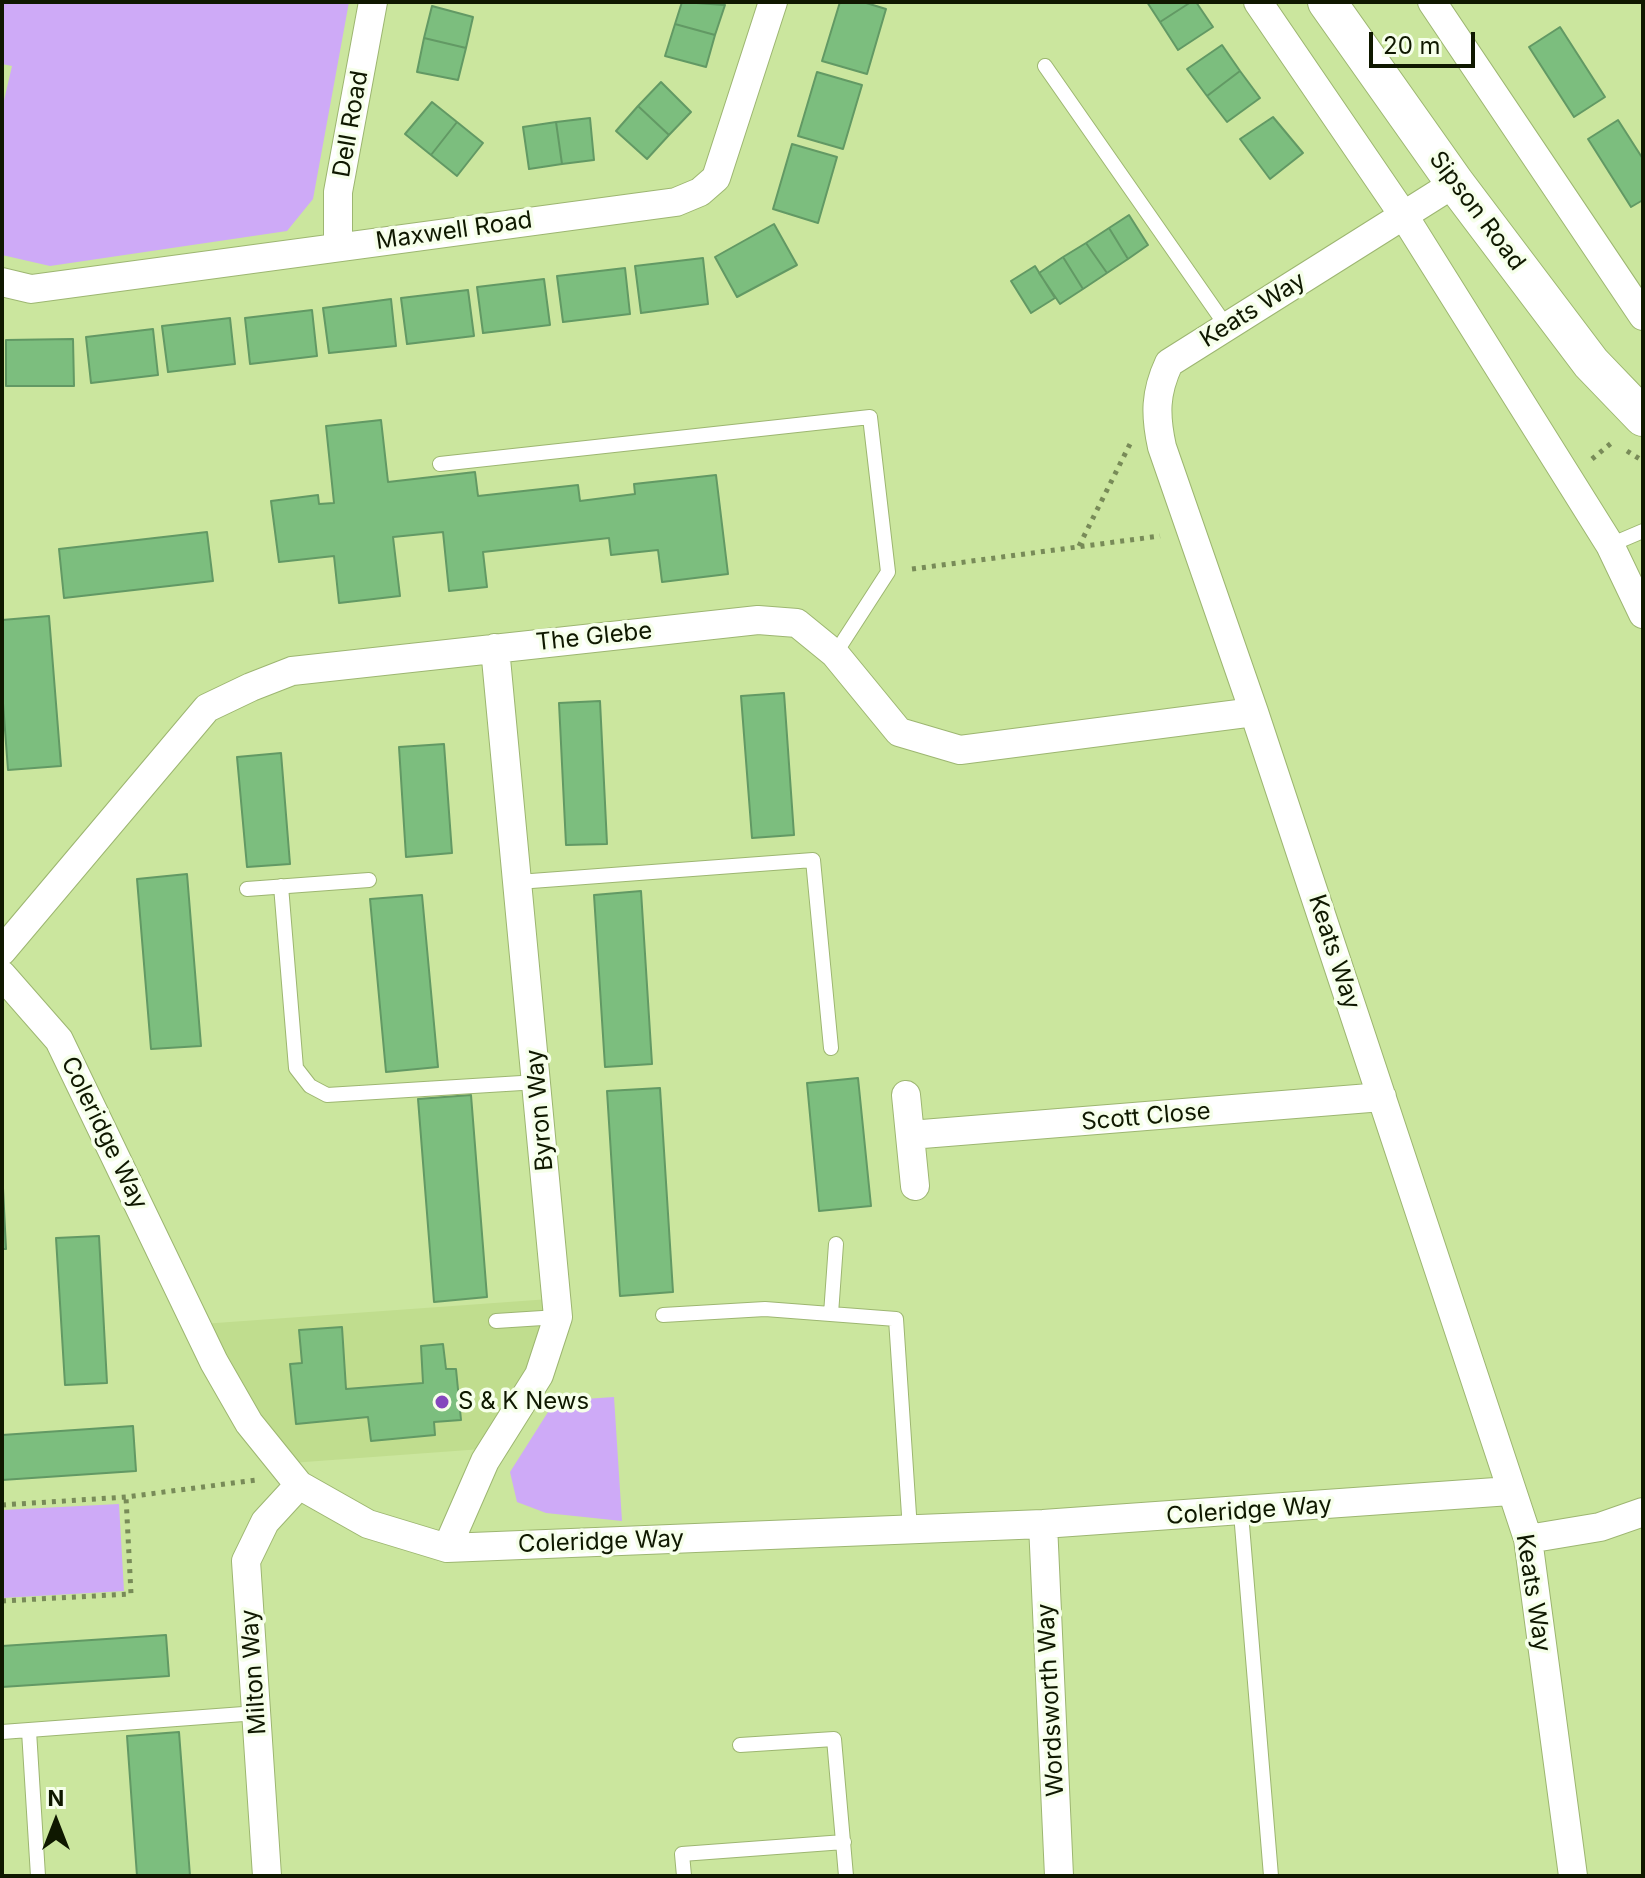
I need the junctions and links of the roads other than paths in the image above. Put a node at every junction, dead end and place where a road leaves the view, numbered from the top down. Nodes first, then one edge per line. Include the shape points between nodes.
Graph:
1 (373, 2) edge
2 (773, 2) edge
3 (1258, 2) edge
4 (1327, 2) edge
5 (1432, 2) edge
6 (1045, 66) dead end
7 (1455, 183) junction
8 (1404, 216) junction
9 (338, 247) junction
10 (2, 282) edge
11 (1643, 316) edge
12 (1227, 327) junction
13 (1640, 415) edge
14 (440, 464) dead end
15 (1643, 531) edge
16 (1610, 545) junction
17 (1643, 614) edge
18 (495, 648) junction
19 (835, 654) junction
20 (1254, 712) junction
21 (369, 880) dead end
22 (518, 882) junction
23 (281, 886) junction
24 (247, 889) dead end
25 (2, 951) edge
26 (2, 975) edge
27 (831, 1048) dead end
28 (538, 1082) junction
29 (906, 1095) dead end
30 (1382, 1097) junction
31 (910, 1135) junction
32 (915, 1186) dead end
33 (836, 1244) dead end
34 (831, 1314) junction
35 (663, 1315) dead end
36 (558, 1317) junction
37 (496, 1321) dead end
38 (295, 1481) junction
39 (1510, 1491) junction
40 (1643, 1512) edge
41 (1241, 1513) junction
42 (1043, 1524) junction
43 (910, 1530) junction
44 (1528, 1539) junction
45 (447, 1548) junction
46 (257, 1713) junction
47 (29, 1731) junction
48 (2, 1732) edge
49 (740, 1745) dead end
50 (844, 1842) junction
51 (38, 1876) edge
52 (267, 1876) edge
53 (684, 1876) edge
54 (846, 1876) edge
55 (1059, 1876) edge
56 (1271, 1876) edge
57 (1573, 1876) edge

1 - 9 street, Dell Road via 338,192
2 - 9 street, Maxwell Road via 725,156 716,178 700,192 676,202
3 - 8 street
4 - 7 street, Sipson Road
5 - 11 street
6 - 12 lane
7 - 8 street, Keats Way
7 - 13 street, Sipson Road via 1591,363
8 - 12 street, Keats Way
8 - 16 street
9 - 10 street, Maxwell Road via 31,289
12 - 20 street, Keats Way via 1169,363 1159,384 1157,422
14 - 19 lane via 870,417 888,572
15 - 16 lane
16 - 17 street
18 - 19 street, The Glebe via 758,620 797,623
18 - 22 street, Byron Way
18 - 25 street, The Glebe via 292,671 207,708
19 - 20 street, The Glebe via 899,732 960,750
20 - 30 street, Keats Way
21 - 23 lane
22 - 27 lane via 813,860
22 - 28 street, Byron Way
23 - 24 lane
23 - 28 lane via 296,1068 310,1086 327,1095
26 - 38 street, Coleridge Way via 59,1040 214,1362 249,1423
28 - 36 street, Byron Way
29 - 31 street
30 - 31 street, Scott Close
30 - 39 street, Keats Way
31 - 32 street
33 - 34 lane
34 - 35 lane via 765,1309
34 - 43 lane via 896,1319
36 - 37 lane
36 - 45 street, Byron Way via 539,1375 485,1461
38 - 45 street, Coleridge Way via 368,1524
38 - 46 street, Milton Way via 265,1522 246,1561
39 - 41 street, Coleridge Way
39 - 44 street, Keats Way
40 - 44 street via 1600,1527
41 - 42 street, Coleridge Way
41 - 56 lane
42 - 43 street, Coleridge Way
42 - 55 street, Wordsworth Way
43 - 45 street, Coleridge Way
44 - 57 street, Keats Way
46 - 47 lane
46 - 52 street, Milton Way
47 - 48 lane
47 - 51 lane
49 - 50 lane via 834,1739
50 - 53 lane via 682,1854
50 - 54 lane

